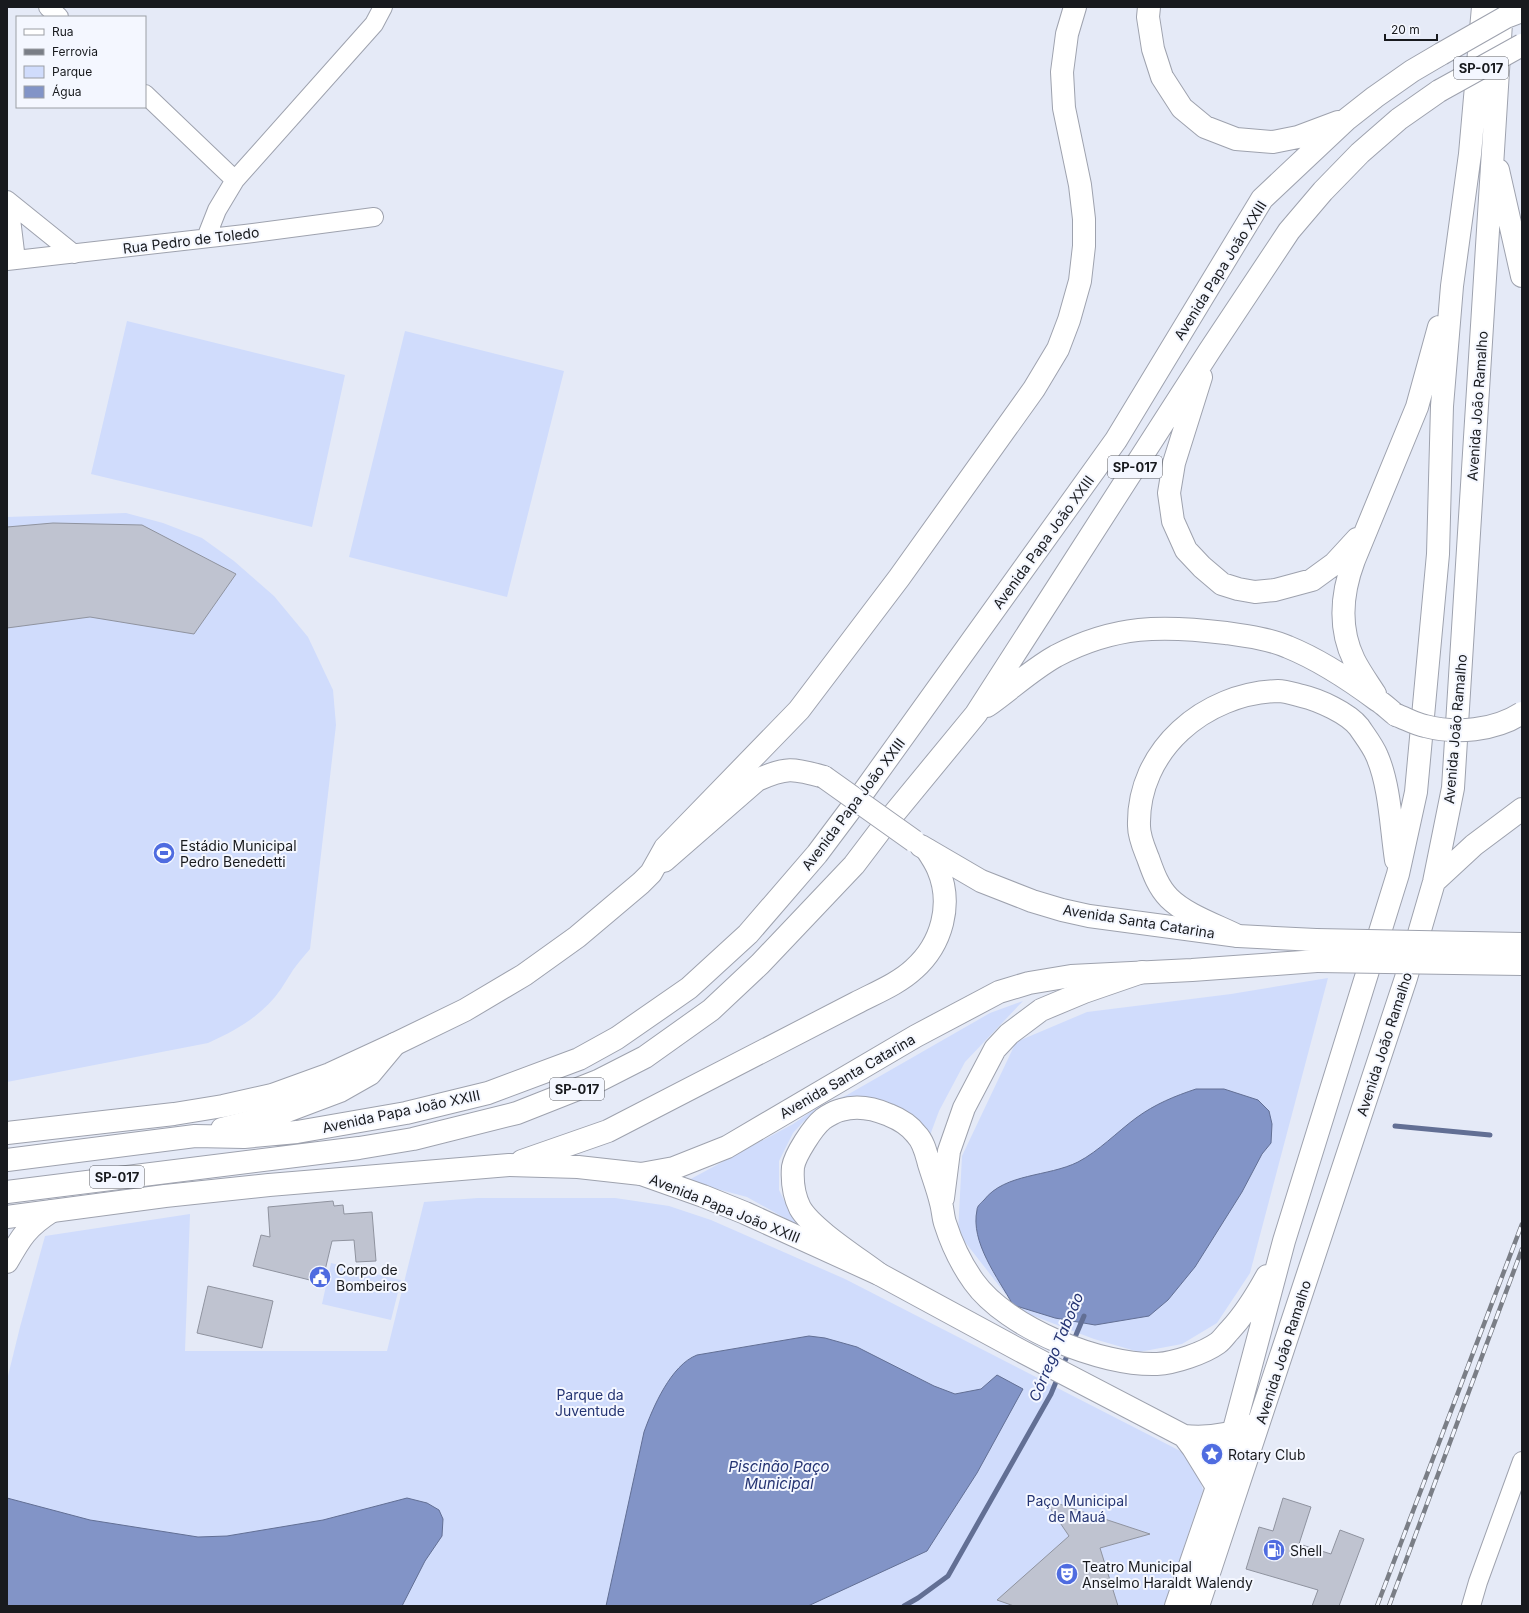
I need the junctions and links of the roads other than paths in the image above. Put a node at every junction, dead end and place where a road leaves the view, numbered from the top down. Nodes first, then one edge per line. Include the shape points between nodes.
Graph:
1 (48, 7) edge
2 (383, 7) edge
3 (1075, 7) edge
4 (1149, 7) edge
5 (1483, 7) edge
6 (1512, 10) edge
7 (58, 16) edge
8 (1522, 45) edge
9 (146, 95) edge
10 (1346, 119) junction
11 (1493, 145) junction
12 (235, 180) junction
13 (8, 201) edge
14 (374, 217) dead end
15 (206, 238) junction
16 (74, 254) junction
17 (11, 260) edge
18 (1522, 276) edge
19 (1452, 286) junction
20 (1210, 350) junction
21 (1366, 529) junction
22 (1379, 700) junction
23 (1522, 713) edge
24 (976, 714) junction
25 (1522, 809) edge
26 (920, 845) junction
27 (651, 873) junction
28 (1398, 874) junction
29 (1434, 882) junction
30 (1238, 936) junction
31 (1522, 944) edge
32 (1522, 964) edge
33 (1142, 972) junction
34 (395, 1044) junction
35 (7, 1133) edge
36 (195, 1136) junction
37 (7, 1160) edge
38 (509, 1165) junction
39 (641, 1174) junction
40 (7, 1192) edge
41 (942, 1205) junction
42 (52, 1211) junction
43 (7, 1217) edge
44 (1284, 1241) junction
45 (7, 1262) edge
46 (879, 1274) junction
47 (1260, 1421) junction
48 (1233, 1433) junction
49 (1184, 1436) junction
50 (1522, 1461) edge
51 (1217, 1487) junction
52 (1176, 1606) edge
53 (1198, 1606) edge
54 (1471, 1606) edge

1 - 7 street
2 - 12 street via 374,24
3 - 27 main road via 1067,34 1062,72 1064,108 1080,185 1084,246 1080,281 1058,349 1034,389 904,571 799,710 665,848
4 - 10 main road via 1153,49 1162,77 1182,108 1205,127 1236,139 1273,142 1298,137
5 - 19 main road, Avenida João Ramalho via 1470,154
6 - 10 main road, Avenida Papa João XXIII / SP-017, bridge via 1412,71
6 - 11 main road, Avenida João Ramalho
8 - 20 main road, Avenida Papa João XXIII / SP-017, bridge via 1440,91 1399,119 1360,153 1289,231
9 - 12 street
10 - 36 main road, Avenida Papa João XXIII / SP-017 via 1262,199 1116,440 817,854 748,934 689,988 617,1038 579,1059 488,1093 406,1113 297,1132 244,1137
11 - 18 main road
11 - 29 main road, Avenida João Ramalho via 1453,788
12 - 15 street via 217,210
13 - 16 street
13 - 17 street
14 - 15 street, Rua Pedro de Toledo
15 - 16 street, Rua Pedro de Toledo
16 - 17 street, Rua Pedro de Toledo
19 - 21 main road via 1417,407
19 - 28 main road, Avenida João Ramalho via 1442,406 1438,554 1428,679 1416,792
20 - 21 main road via 1174,463 1169,493 1173,521 1186,550 1222,584 1255,592 1275,590 1312,580 1334,564
20 - 24 main road, Avenida Papa João XXIII / SP-017
21 - 22 main road via 1347,579 1343,599 1343,620 1354,659
22 - 23 main road, bridge via 1396,715 1425,726 1455,730 1486,728
22 - 24 main road via 1332,669 1288,647 1245,636 1164,628 1128,630 1084,643 1049,660
24 - 40 main road, Avenida Papa João XXIII / SP-017 via 854,865 760,964 712,1010 645,1058 598,1081 517,1113 413,1139
25 - 29 main road via 1474,845
26 - 27 main road, Avenida Santa Catarina, bridge via 824,777 793,769 774,772 757,780
26 - 30 main road, Avenida Santa Catarina via 981,881 1062,910
26 - 38 main road via 938,869 945,904 936,942 914,970 887,987 608,1131
27 - 34 main road via 577,937 524,975 465,1010
28 - 30 main road via 1385,784 1377,755 1358,726 1315,699 1280,691 1248,694 1222,702 1198,716 1176,734 1151,769 1141,805 1139,827 1142,843 1155,877 1168,897 1179,907
28 - 44 main road, Avenida João Ramalho
29 - 47 main road, Avenida João Ramalho via 1406,978
30 - 31 main road, Avenida Santa Catarina, bridge
32 - 33 main road, Avenida Santa Catarina, bridge via 1317,961
33 - 39 main road, Avenida Santa Catarina via 1053,978 999,992 916,1036 727,1147 674,1168
33 - 41 main road via 1041,1010 1009,1034 995,1049 964,1108 949,1151
34 - 35 main road via 272,1095 230,1105
34 - 36 main road via 370,1074 340,1091 279,1114
36 - 37 main road, Avenida Papa João XXIII / SP-017
38 - 39 main road, Avenida Papa João XXIII via 578,1167
38 - 42 main road, Avenida Papa João XXIII via 269,1185
39 - 46 main road, Avenida Papa João XXIII via 745,1213
41 - 44 main road via 945,1222 962,1263 994,1304 1036,1332 1097,1356 1128,1363 1158,1364 1188,1358 1218,1343 1241,1319 1258,1294
41 - 46 main road via 925,1148 916,1133 905,1124 891,1116 860,1107 842,1110 823,1119 806,1139 793,1166 794,1189 800,1207 814,1225
42 - 43 main road, Avenida Papa João XXIII
42 - 45 main road via 23,1234
44 - 48 main road, Avenida João Ramalho
46 - 49 main road, Avenida Papa João XXIII
47 - 48 main road, Avenida Papa João XXIII
47 - 53 main road, Avenida João Ramalho
48 - 49 main road, Avenida Papa João XXIII
48 - 51 main road, Avenida João Ramalho
49 - 51 main road, Avenida Papa João XXIII
50 - 54 street
51 - 52 main road, Avenida João Ramalho

